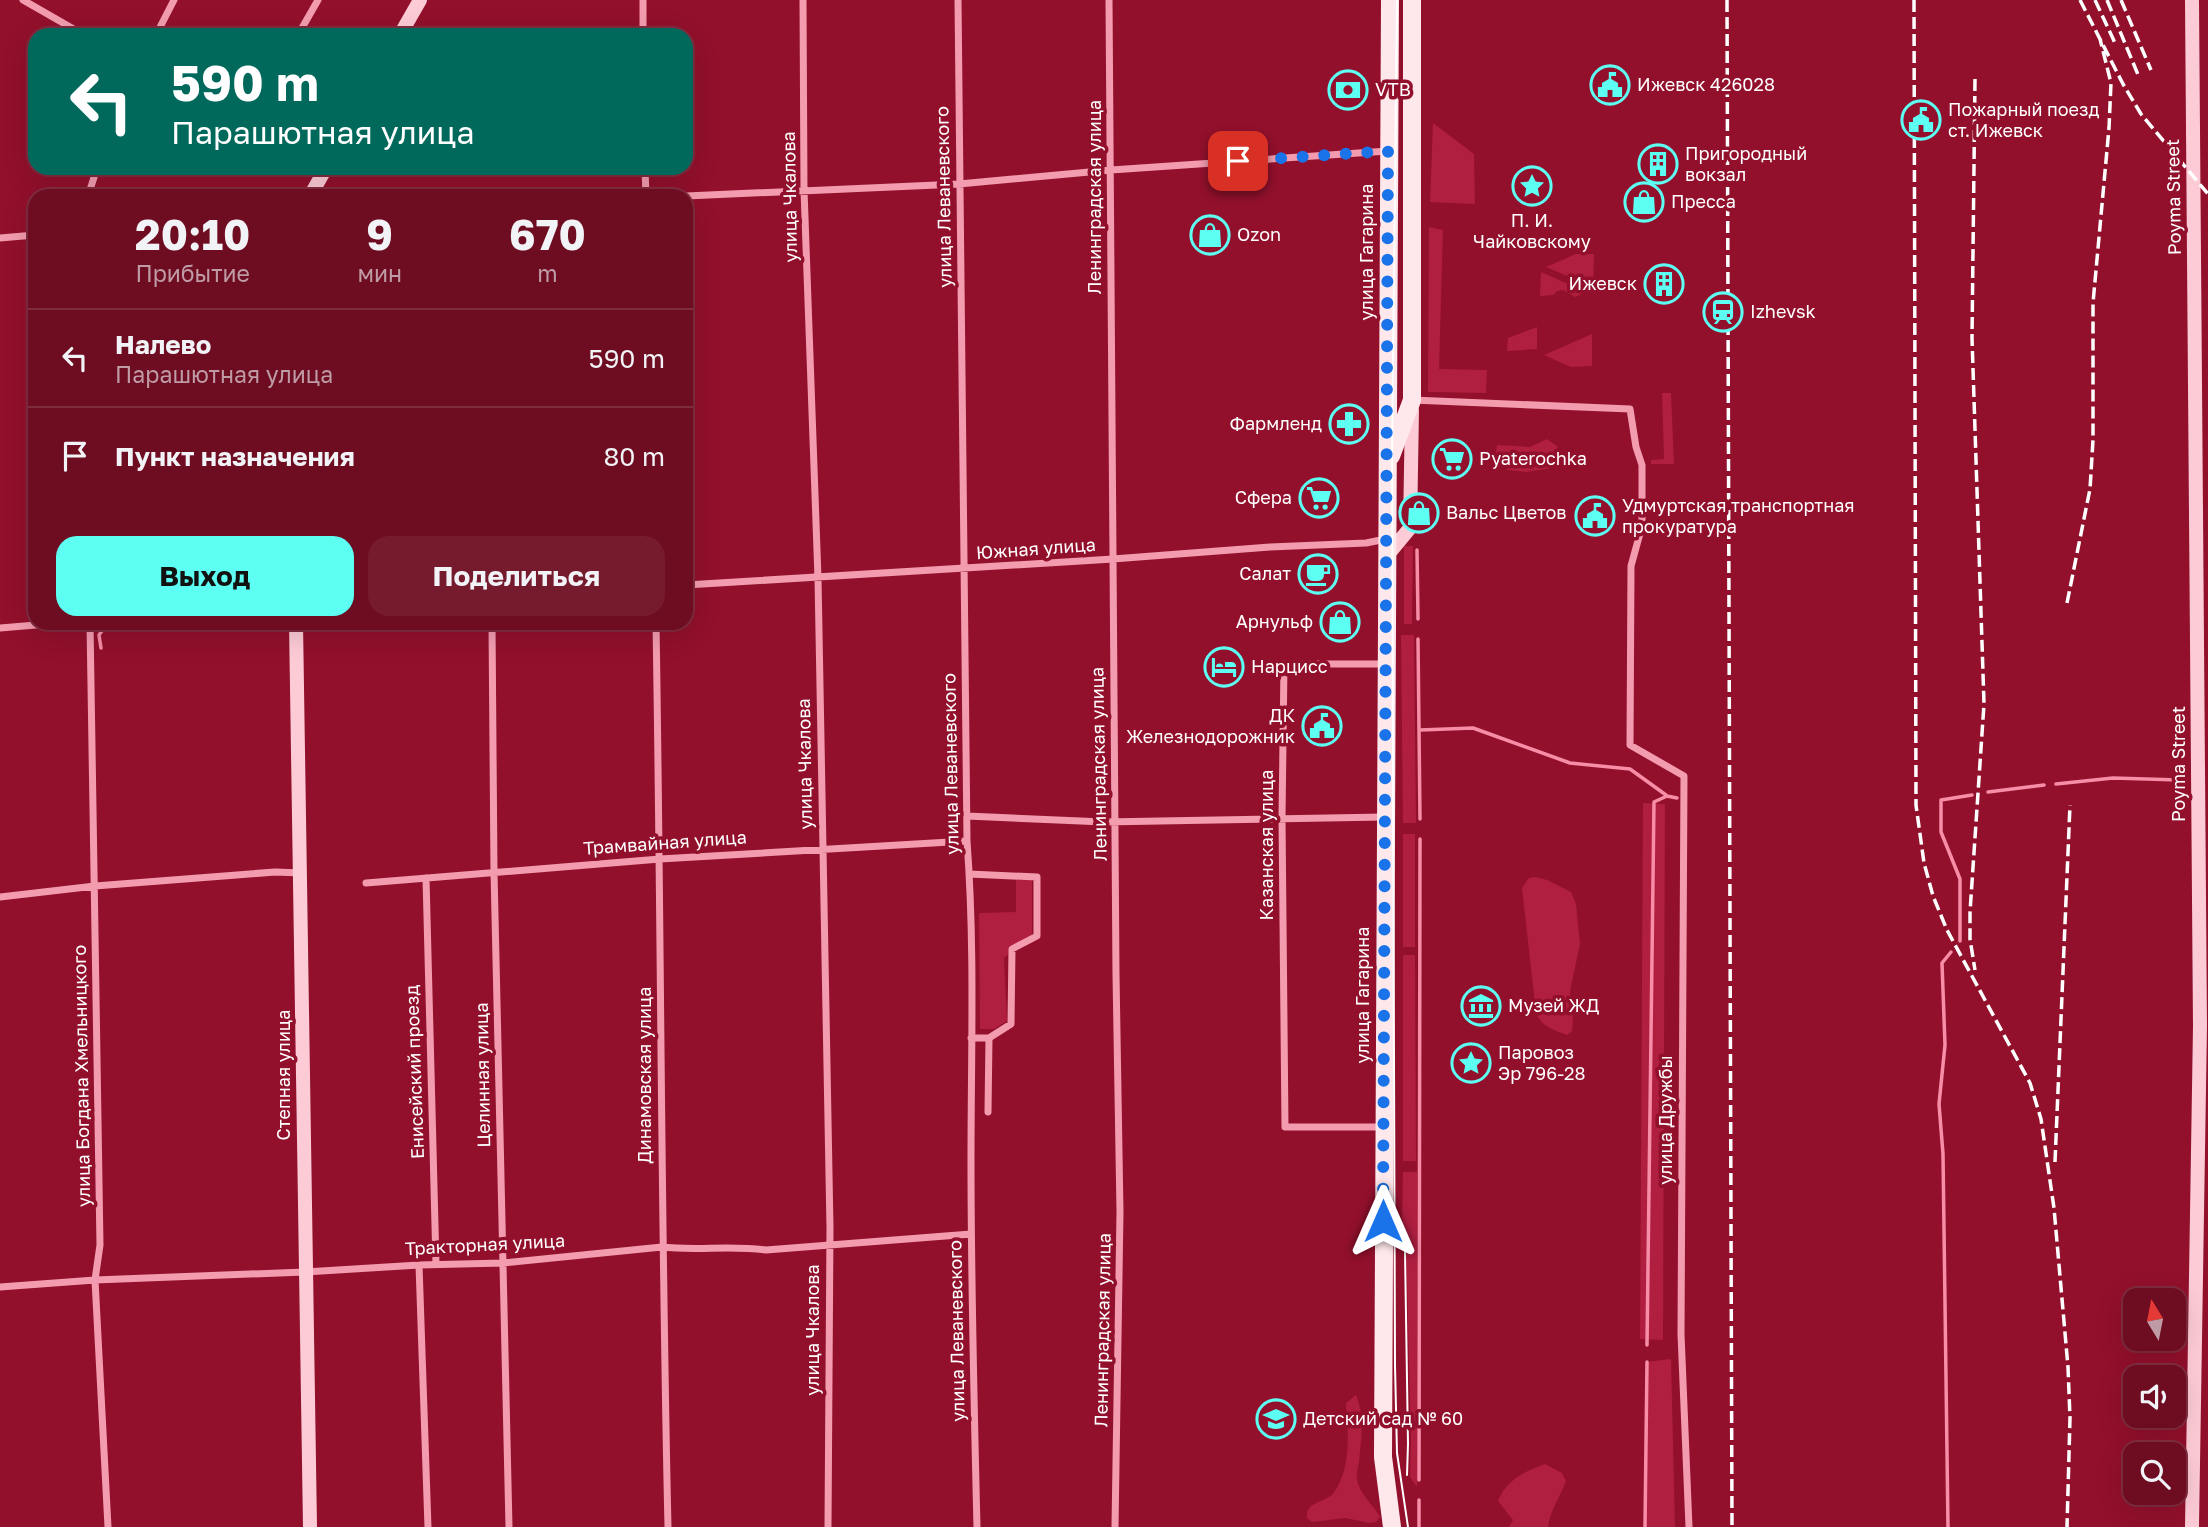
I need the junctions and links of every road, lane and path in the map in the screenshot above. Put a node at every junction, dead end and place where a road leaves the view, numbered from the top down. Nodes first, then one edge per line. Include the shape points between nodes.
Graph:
1 (23, 0) edge
2 (174, 0) edge
3 (318, 0) edge
4 (420, 0) edge
5 (642, 0) edge
6 (803, 0) edge
7 (958, 0) edge
8 (1109, 0) edge
9 (1390, 0) edge
10 (1412, 0) edge
11 (2192, 0) edge
12 (39, 4) edge
13 (74, 28) edge
14 (160, 28) edge
15 (302, 28) edge
16 (404, 28) edge
17 (643, 28) edge
18 (1388, 151) junction
19 (1111, 170) junction
20 (959, 184) junction
21 (804, 190) junction
22 (693, 196) edge
23 (28, 235) edge
24 (0, 237) edge
25 (1412, 400) junction
26 (1387, 462) junction
27 (1386, 548) junction
28 (1113, 559) junction
29 (965, 569) junction
30 (818, 578) junction
31 (693, 585) edge
32 (28, 626) edge
33 (0, 628) edge
34 (90, 630) edge
35 (296, 630) edge
36 (492, 630) edge
37 (656, 630) edge
38 (1386, 664) junction
39 (967, 816) junction
40 (1384, 817) junction
41 (1282, 818) junction
42 (1116, 821) junction
43 (967, 841) junction
44 (821, 848) junction
45 (660, 859) junction
46 (494, 872) junction
47 (301, 873) junction
48 (970, 874) junction
49 (426, 878) junction
50 (366, 883) dead end
51 (95, 886) junction
52 (0, 897) edge
53 (2204, 1026) edge
54 (971, 1038) junction
55 (989, 1038) junction
56 (988, 1112) dead end
57 (1383, 1127) junction
58 (971, 1234) junction
59 (830, 1244) junction
60 (662, 1247) junction
61 (436, 1264) junction
62 (503, 1264) junction
63 (419, 1265) junction
64 (305, 1272) junction
65 (95, 1280) junction
66 (0, 1287) edge
67 (108, 1527) edge
68 (310, 1527) edge
69 (428, 1527) edge
70 (509, 1527) edge
71 (668, 1527) edge
72 (828, 1527) edge
73 (977, 1527) edge
74 (1115, 1527) edge
75 (1392, 1527) edge
76 (1689, 1527) edge
77 (2192, 1527) edge

1 - 12 street
2 - 14 street
3 - 15 street
4 - 16 main road
5 - 17 street
6 - 21 street, улица Чкалова
7 - 20 street, улица Леваневского
8 - 19 street, Ленинградская улица
9 - 18 main road, улица Гагарина
10 - 25 main road, улица Гагарина
11 - 53 main road, Poyma Street
12 - 13 street
18 - 19 street
18 - 26 main road, улица Гагарина
19 - 20 street
19 - 28 street, Ленинградская улица
20 - 21 street
20 - 29 street, улица Леваневского
21 - 22 street
21 - 30 street, улица Чкалова
23 - 24 street
25 - 26 main road, улица Гагарина
25 - 27 main road via 1410,528
25 - 76 street, улица Дружбы via 1630,409 1642,465 1642,526 1631,566 1630,745 1684,776 1681,1334
26 - 27 main road, улица Гагарина
27 - 28 street, Южная улица via 1366,543
27 - 38 main road, улица Гагарина
28 - 29 street, Южная улица
28 - 42 street, Ленинградская улица
29 - 30 street, Южная улица
29 - 39 street, улица Леваневского
30 - 31 street, Южная улица
30 - 44 street, улица Чкалова
32 - 33 street
34 - 51 street, улица Богдана Хмельницкого
35 - 47 main road, Степная улица
36 - 46 street, Целинная улица
37 - 45 street, Динамовская улица
38 - 40 main road, улица Гагарина
38 - 41 street, Казанская улица via 1284,664
39 - 42 street
39 - 43 street, улица Леваневского
40 - 41 street
40 - 57 main road, улица Гагарина
41 - 42 street
41 - 57 street, Казанская улица via 1285,1127
42 - 74 street, Ленинградская улица via 1120,1212
43 - 44 street, Трамвайная улица
43 - 48 street, улица Леваневского
44 - 45 street, Трамвайная улица
44 - 59 street, улица Чкалова
45 - 46 street, Трамвайная улица
45 - 60 street, Динамовская улица
46 - 49 street, Трамвайная улица
46 - 62 street, Целинная улица
47 - 51 street
47 - 64 main road, Степная улица
48 - 54 street, улица Леваневского
48 - 55 street via 1037,877 1037,936 1012,949 1011,1024
49 - 50 street, Трамвайная улица
49 - 61 street, Енисейский проезд
51 - 52 street
51 - 65 street, улица Богдана Хмельницкого via 100,1245
53 - 77 main road, Poyma Street
54 - 55 street
54 - 58 street, улица Леваневского
55 - 56 street
57 - 75 main road, улица Гагарина via 1383,1457
58 - 59 street, Тракторная улица
58 - 73 street, улица Леваневского
59 - 60 street, Тракторная улица via 766,1250
59 - 72 street, улица Чкалова
60 - 62 street, Тракторная улица
60 - 71 street, Динамовская улица
61 - 62 street, Тракторная улица
61 - 63 street, Тракторная улица
62 - 70 street, Целинная улица
63 - 64 street, Тракторная улица
63 - 69 street
64 - 65 street, Тракторная улица
64 - 68 main road, Степная улица
65 - 66 street, Тракторная улица
65 - 67 street, улица Богдана Хмельницкого

